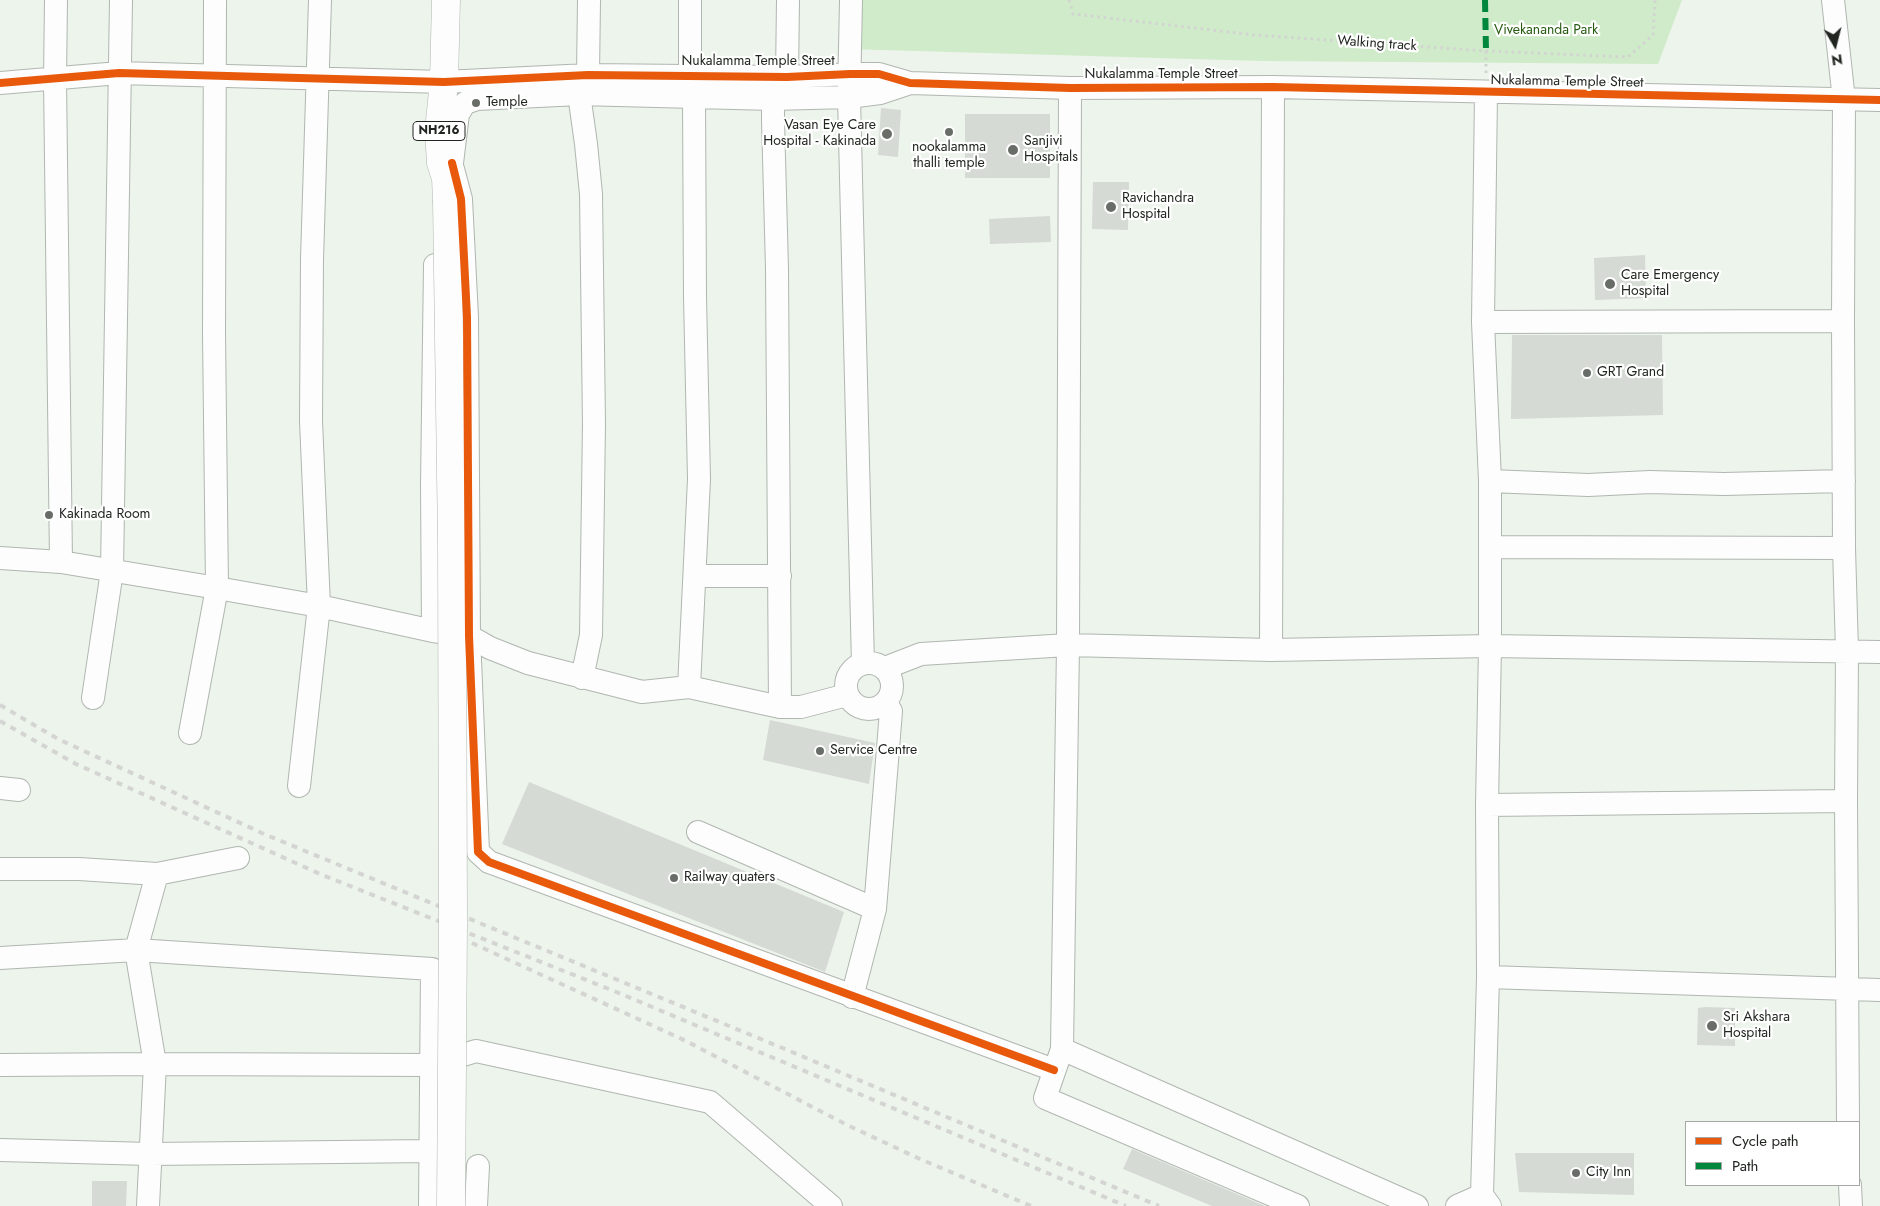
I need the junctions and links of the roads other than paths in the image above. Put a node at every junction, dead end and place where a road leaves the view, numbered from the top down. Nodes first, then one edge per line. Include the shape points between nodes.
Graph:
1 (56, 0) edge
2 (121, 0) edge
3 (215, 0) edge
4 (320, 0) edge
5 (446, 0) edge
6 (589, 0) edge
7 (690, 0) edge
8 (788, 0) edge
9 (851, 0) edge
10 (1833, 0) edge
11 (119, 74) junction
12 (850, 74) junction
13 (690, 75) junction
14 (215, 76) junction
15 (787, 77) junction
16 (54, 79) junction
17 (317, 79) junction
18 (444, 82) junction
19 (0, 83) edge
20 (910, 83) junction
21 (583, 84) junction
22 (1273, 87) junction
23 (1070, 88) junction
24 (1486, 92) junction
25 (850, 97) junction
26 (694, 98) junction
27 (774, 99) junction
28 (1844, 100) junction
29 (1880, 100) edge
30 (447, 176) junction
31 (1843, 321) junction
32 (1483, 322) junction
33 (1490, 481) junction
34 (1844, 481) junction
35 (1490, 547) junction
36 (1844, 548) junction
37 (0, 558) edge
38 (61, 562) junction
39 (112, 571) junction
40 (695, 576) junction
41 (780, 576) junction
42 (217, 588) junction
43 (319, 606) junction
44 (433, 631) junction
45 (469, 636) junction
46 (1068, 645) junction
47 (1490, 646) junction
48 (1271, 650) junction
49 (1847, 651) junction
50 (1880, 652) edge
51 (863, 664) junction
52 (885, 668) junction
53 (582, 678) junction
54 (689, 688) junction
55 (848, 695) junction
56 (92, 698) dead end
57 (886, 703) junction
58 (780, 706) junction
59 (190, 734) dead end
60 (299, 786) dead end
61 (1846, 801) junction
62 (1486, 805) junction
63 (698, 832) dead end
64 (238, 858) dead end
65 (0, 869) edge
66 (158, 874) junction
67 (875, 909) junction
68 (136, 950) junction
69 (0, 958) edge
70 (1488, 977) junction
71 (1846, 990) junction
72 (1880, 990) edge
73 (852, 997) junction
74 (1062, 1048) junction
75 (155, 1064) junction
76 (0, 1065) edge
77 (431, 1065) junction
78 (1054, 1070) junction
79 (1848, 1121) edge
80 (0, 1150) edge
81 (430, 1151) junction
82 (150, 1154) junction
83 (478, 1166) dead end
84 (1850, 1186) edge
85 (1486, 1201) edge
86 (148, 1206) edge
87 (430, 1206) edge
88 (451, 1206) edge
89 (476, 1206) edge
90 (832, 1206) edge
91 (1298, 1206) edge
92 (1417, 1206) edge
93 (1457, 1206) edge
94 (1851, 1206) edge

1 - 16 street
2 - 11 street
3 - 14 street
4 - 17 street
5 - 18 highway, NH216
6 - 21 street
7 - 13 street
8 - 15 street
9 - 12 street
10 - 28 street
11 - 14 street, Nukalamma Temple Street
11 - 16 street, Nukalamma Temple Street
11 - 39 street
12 - 15 street, Nukalamma Temple Street
12 - 20 street, Nukalamma Temple Street via 879,74
12 - 25 street
13 - 15 street, Nukalamma Temple Street
13 - 21 street, Nukalamma Temple Street
14 - 17 street, Nukalamma Temple Street
14 - 42 street
16 - 19 street, Nukalamma Temple Street
16 - 38 street
17 - 18 street, Nukalamma Temple Street
17 - 43 street via 311,421
18 - 21 street, Nukalamma Temple Street
18 - 30 highway, NH216 via 439,131
20 - 23 street, Nukalamma Temple Street
20 - 25 street, Nukalamma Temple Street via 880,93
21 - 26 street, Nukalamma Temple Street
21 - 30 street, Nukalamma Temple Street via 465,103 458,114
21 - 53 street via 591,194 594,424 590,634
22 - 23 street, Nukalamma Temple Street
22 - 24 street, Nukalamma Temple Street
22 - 48 street
23 - 46 street
24 - 28 street, Nukalamma Temple Street
24 - 32 street
25 - 27 street, Nukalamma Temple Street
25 - 51 street
26 - 27 street, Nukalamma Temple Street
26 - 40 street via 694,298 699,479
27 - 41 street
28 - 29 street, Nukalamma Temple Street
28 - 31 street
30 - 44 street via 434,198
30 - 45 street via 461,199 467,316
30 - 88 highway, NH216, bridge via 452,544
31 - 32 street
31 - 34 street
32 - 33 street
33 - 34 street via 1588,485
33 - 35 street
34 - 36 street
35 - 36 street
35 - 47 street
36 - 49 street
37 - 38 street
38 - 39 street
39 - 42 street
39 - 56 street
40 - 41 street
40 - 54 street
41 - 58 street
42 - 43 street
42 - 59 street
43 - 44 street
43 - 60 street
44 - 45 street
45 - 53 street via 528,663
45 - 73 street via 478,852 489,862
46 - 48 street
46 - 52 street via 921,654
46 - 74 street
47 - 48 street
47 - 49 street
47 - 62 street
49 - 50 street
49 - 61 street
51 - 52 street via 870,662
51 - 55 street via 850,672 846,687
52 - 57 street via 893,681 891,696
53 - 54 street via 642,692
54 - 58 street
55 - 57 street via 852,702 865,709 872,710
55 - 58 street via 801,708
57 - 67 street via 891,711
61 - 62 street
61 - 71 street
62 - 70 street
63 - 67 street
64 - 66 street
65 - 66 street
66 - 68 street
67 - 73 street
68 - 69 street
68 - 75 street
68 - 77 street via 432,968
70 - 71 street
70 - 85 street
71 - 72 street
71 - 79 street
73 - 78 street
74 - 78 street
74 - 92 street
75 - 76 street
75 - 77 street
75 - 82 street
77 - 81 street
77 - 90 street via 476,1051 710,1102
78 - 91 street via 1045,1098
80 - 82 street
81 - 82 street
81 - 87 street
82 - 86 street
83 - 89 street
84 - 94 street
85 - 93 street

